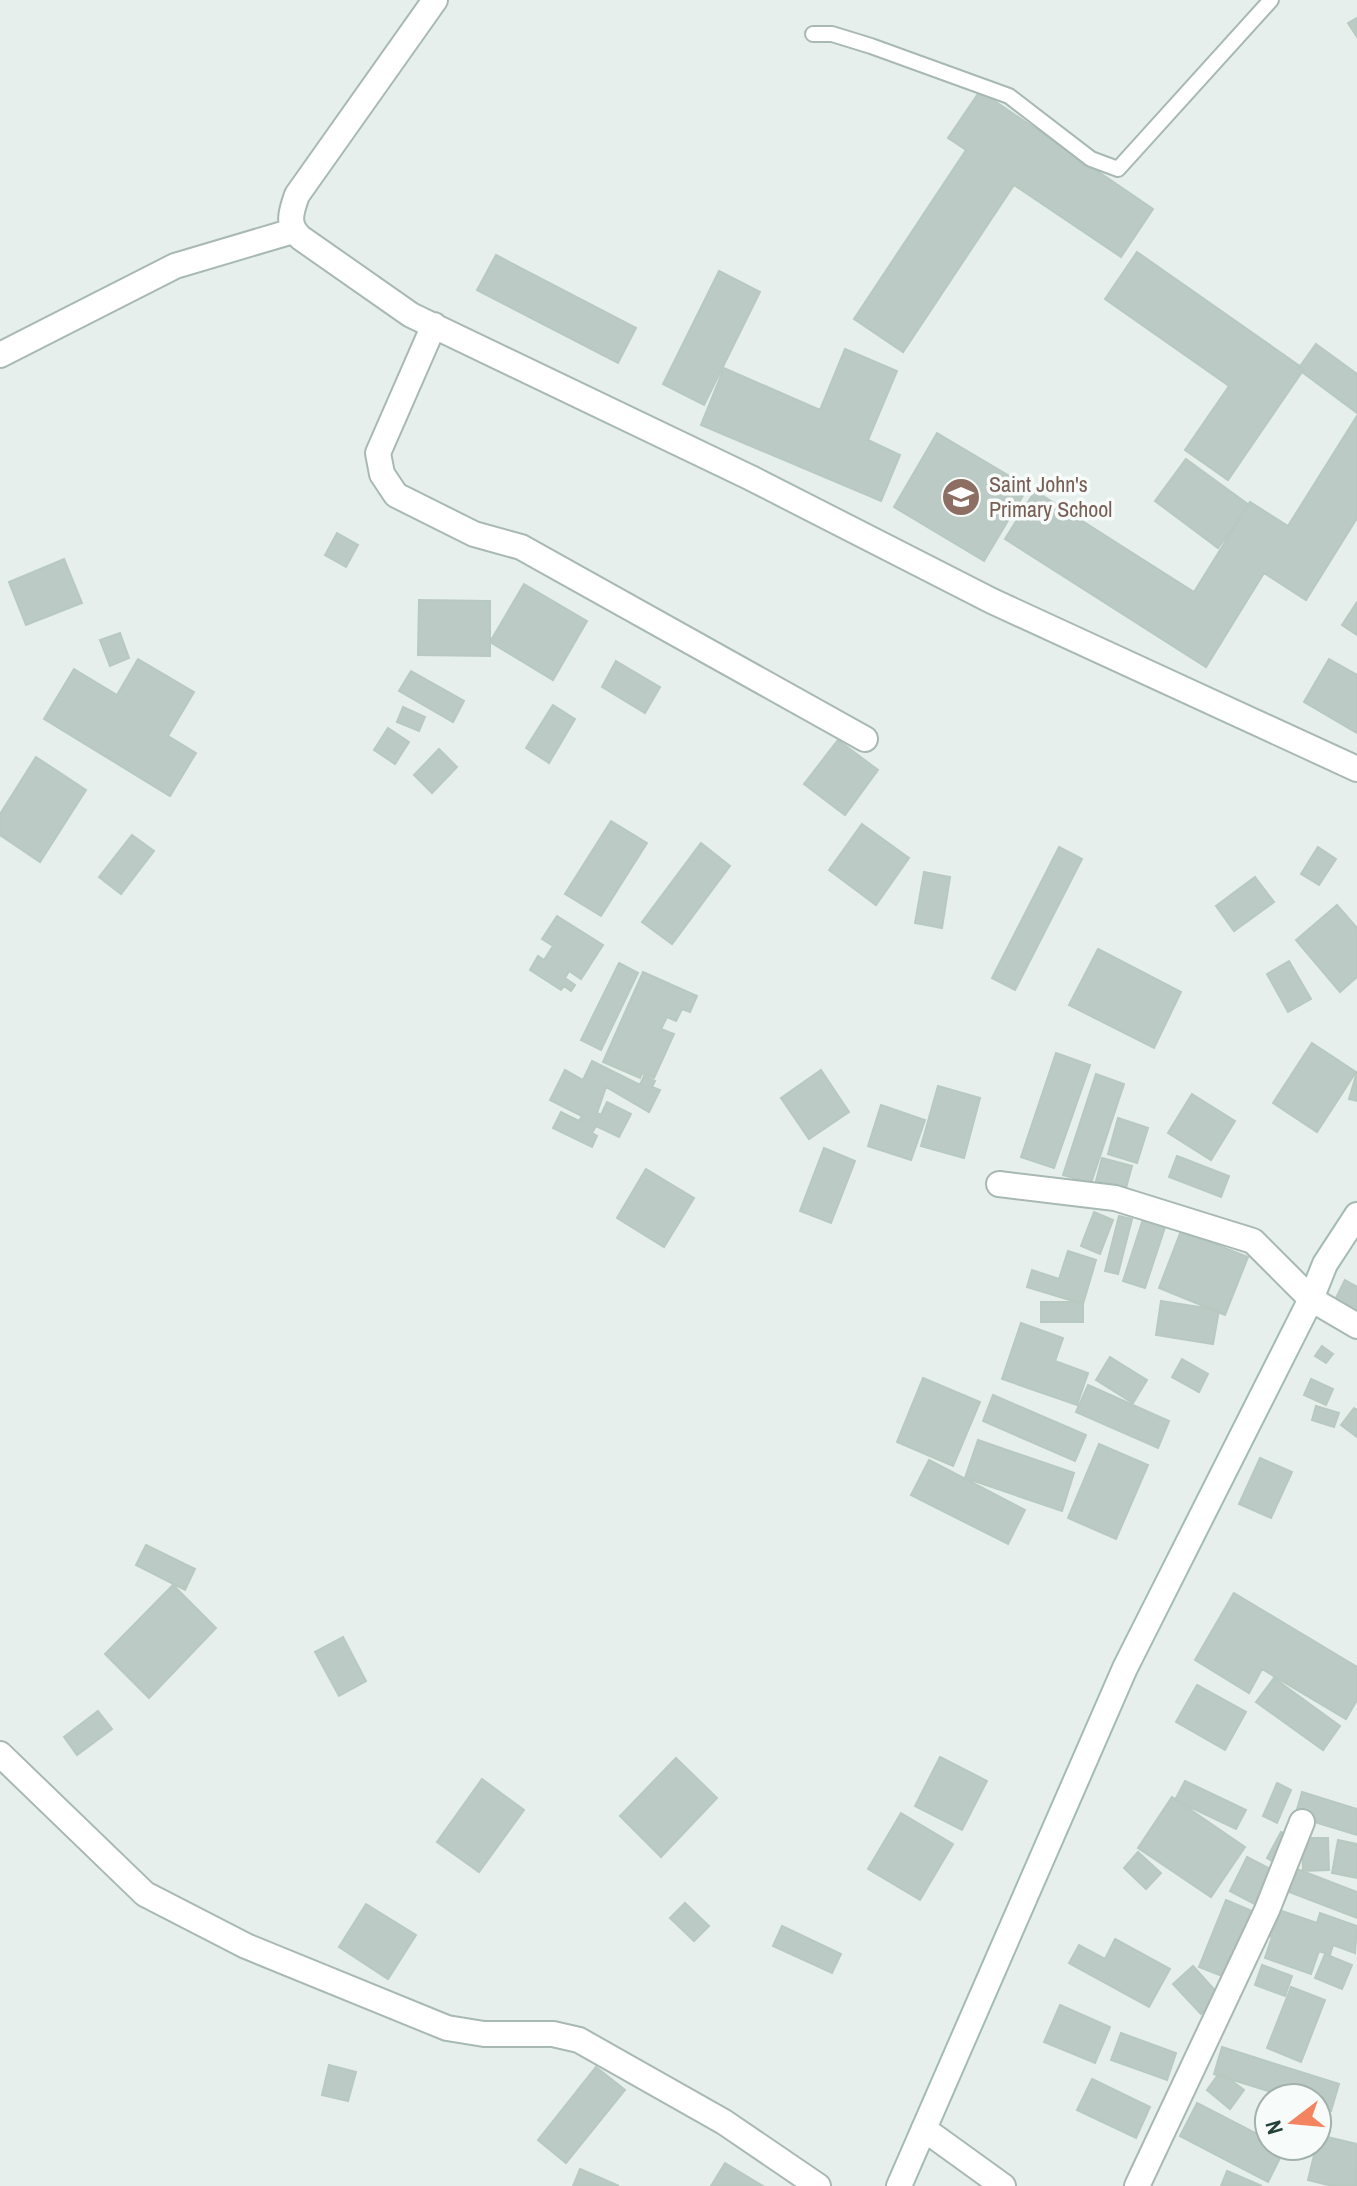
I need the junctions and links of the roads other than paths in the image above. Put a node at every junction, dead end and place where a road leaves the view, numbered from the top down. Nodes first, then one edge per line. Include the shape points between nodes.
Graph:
1 (435, 0) edge
2 (1271, 0) edge
3 (813, 34) dead end
4 (293, 231) junction
5 (434, 325) junction
6 (0, 355) edge
7 (865, 739) dead end
8 (1357, 769) edge
9 (999, 1184) dead end
10 (1357, 1215) edge
11 (1311, 1299) junction
12 (1357, 1326) edge
13 (0, 1754) edge
14 (1302, 1822) dead end
15 (924, 2129) junction
16 (818, 2186) edge
17 (899, 2186) edge
18 (1003, 2186) edge
19 (1137, 2186) edge

1 - 4 street via 297,195 290,215
2 - 3 lane via 1118,169 1091,159 1009,96 871,46
4 - 5 street via 411,315
4 - 6 street via 175,266
5 - 7 street via 378,453 382,474 396,495 474,534 521,547
5 - 8 street via 992,601
9 - 11 street via 1115,1198 1253,1241
10 - 11 street via 1325,1264
11 - 12 street
11 - 15 street via 1125,1668
13 - 16 street via 145,1894 246,1946 447,2028 579,2040 724,2122
14 - 19 street via 1267,1910
15 - 17 street
15 - 18 street

